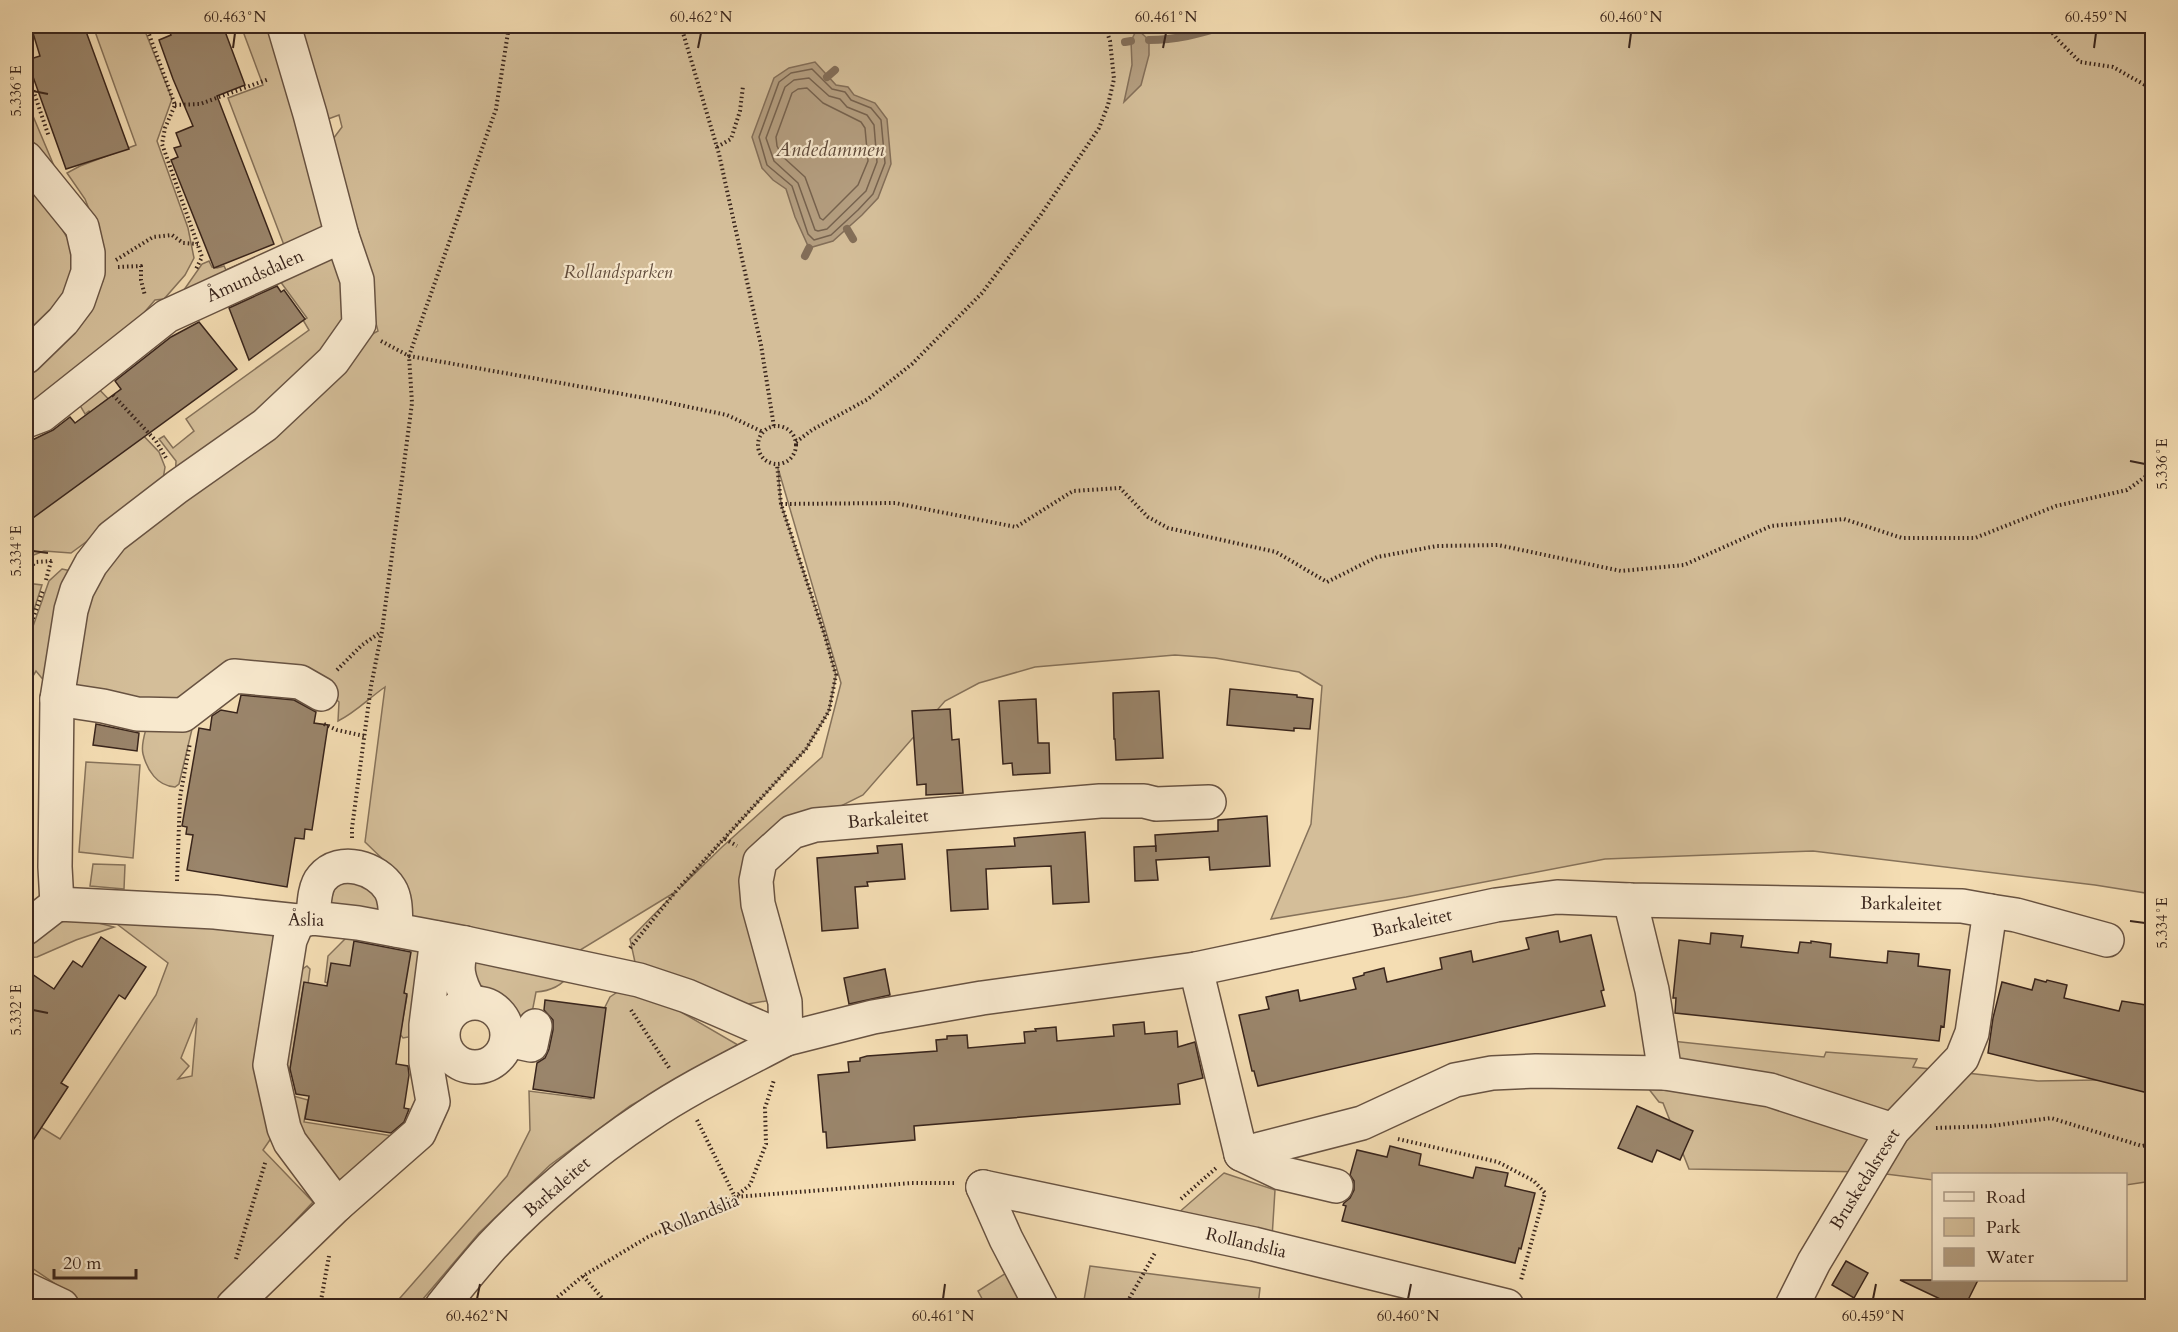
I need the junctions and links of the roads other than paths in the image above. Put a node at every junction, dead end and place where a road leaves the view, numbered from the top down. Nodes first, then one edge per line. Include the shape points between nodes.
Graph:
1 (284, 26) edge
2 (26, 158) edge
3 (342, 236) junction
4 (26, 357) edge
5 (26, 421) edge
6 (57, 699) junction
7 (321, 703) road end
8 (1209, 802) dead end
9 (1630, 900) junction
10 (57, 904) junction
11 (1990, 911) junction
12 (306, 920) junction
13 (26, 928) edge
14 (396, 930) junction
15 (451, 940) junction
16 (2107, 940) dead end
17 (1196, 969) junction
18 (470, 1002) junction
19 (434, 1039) junction
20 (786, 1039) junction
21 (1665, 1073) junction
22 (1893, 1130) junction
23 (1241, 1154) junction
24 (1336, 1186) dead end
25 (337, 1205) junction
26 (26, 1289) edge
27 (1514, 1295) edge
28 (62, 1306) edge
29 (233, 1306) edge
30 (442, 1306) edge
31 (1041, 1306) edge
32 (1792, 1306) edge

1 - 3 street
2 - 4 street via 82,226 88,253 88,272 78,301
3 - 5 street, Åmundsdalen via 167,316 42,415
3 - 6 street via 357,280 359,324 333,361 265,425 112,537 91,564 73,599
6 - 7 street via 137,714 183,715 234,676 300,682
6 - 10 street
8 - 20 street, Barkaleitet via 1100,801 815,825 792,832 760,861 756,881 758,904 785,1002
9 - 11 street, Barkaleitet via 1962,906
9 - 17 street, Barkaleitet via 1557,897 1496,905
9 - 21 street via 1652,990
10 - 12 street, Åslia
10 - 13 street
11 - 16 street, Barkaleitet
11 - 22 street, Bruskedalsreset via 1972,1033 1962,1058
12 - 14 street, Åslia
12 - 14 street via 322,878 337,867 353,866 373,873 391,889
12 - 25 street via 290,939 270,1065 290,1142
14 - 15 street, Åslia
15 - 18 street via 458,956 459,984
15 - 19 street via 426,1025
15 - 20 street, Åslia via 639,980 687,996
17 - 20 street, Barkaleitet via 982,998 873,1017
17 - 23 street
18 - 19 street via 452,1011
18 - 19 street via 480,1002 498,1012 507,1029 521,1033 498,1058 479,1067 458,1063
19 - 25 street via 426,1062 433,1102 419,1133
20 - 30 street, Barkaleitet via 646,1116 607,1145 492,1245
21 - 22 street via 1770,1090
21 - 23 street via 1536,1071 1455,1080 1362,1124
22 - 32 street, Bruskedalsreset
23 - 24 street via 1281,1173
25 - 29 street
26 - 28 street
27 - 31 street, Rollandslia via 982,1187

